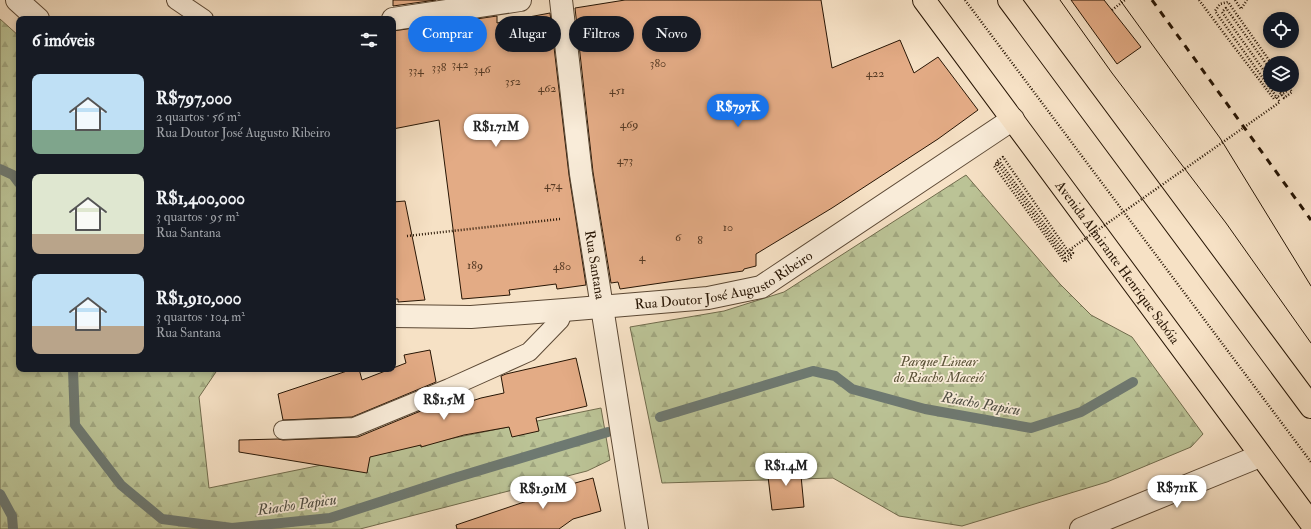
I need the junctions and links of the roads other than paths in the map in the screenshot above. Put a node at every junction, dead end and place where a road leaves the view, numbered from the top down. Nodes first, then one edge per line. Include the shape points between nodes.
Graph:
1 (17, 0) edge
2 (176, 0) edge
3 (520, 0) edge
4 (561, 0) edge
5 (924, 0) edge
6 (1009, 0) edge
7 (35, 16) edge
8 (200, 16) edge
9 (396, 19) edge
10 (1013, 119) junction
11 (602, 307) junction
12 (564, 310) junction
13 (396, 316) edge
14 (1311, 407) edge
15 (282, 430) dead end
16 (1260, 456) junction
17 (1311, 524) edge
18 (637, 529) edge
19 (1081, 529) edge

1 - 7 street
2 - 8 lane
3 - 9 street
4 - 11 street, Rua Santana
5 - 10 highway, Avenida Almirante Henrique Sabóia
6 - 14 highway
10 - 11 street, Rua Doutor José Augusto Ribeiro via 761,287 708,298
10 - 16 highway, Avenida Almirante Henrique Sabóia
11 - 12 street, Rua Doutor José Augusto Ribeiro
11 - 18 street, Rua Santana
12 - 13 street, Rua Doutor José Augusto Ribeiro via 471,317
12 - 15 lane via 560,320 529,352 448,388 354,427
16 - 17 highway, Avenida Almirante Henrique Sabóia
16 - 19 street

